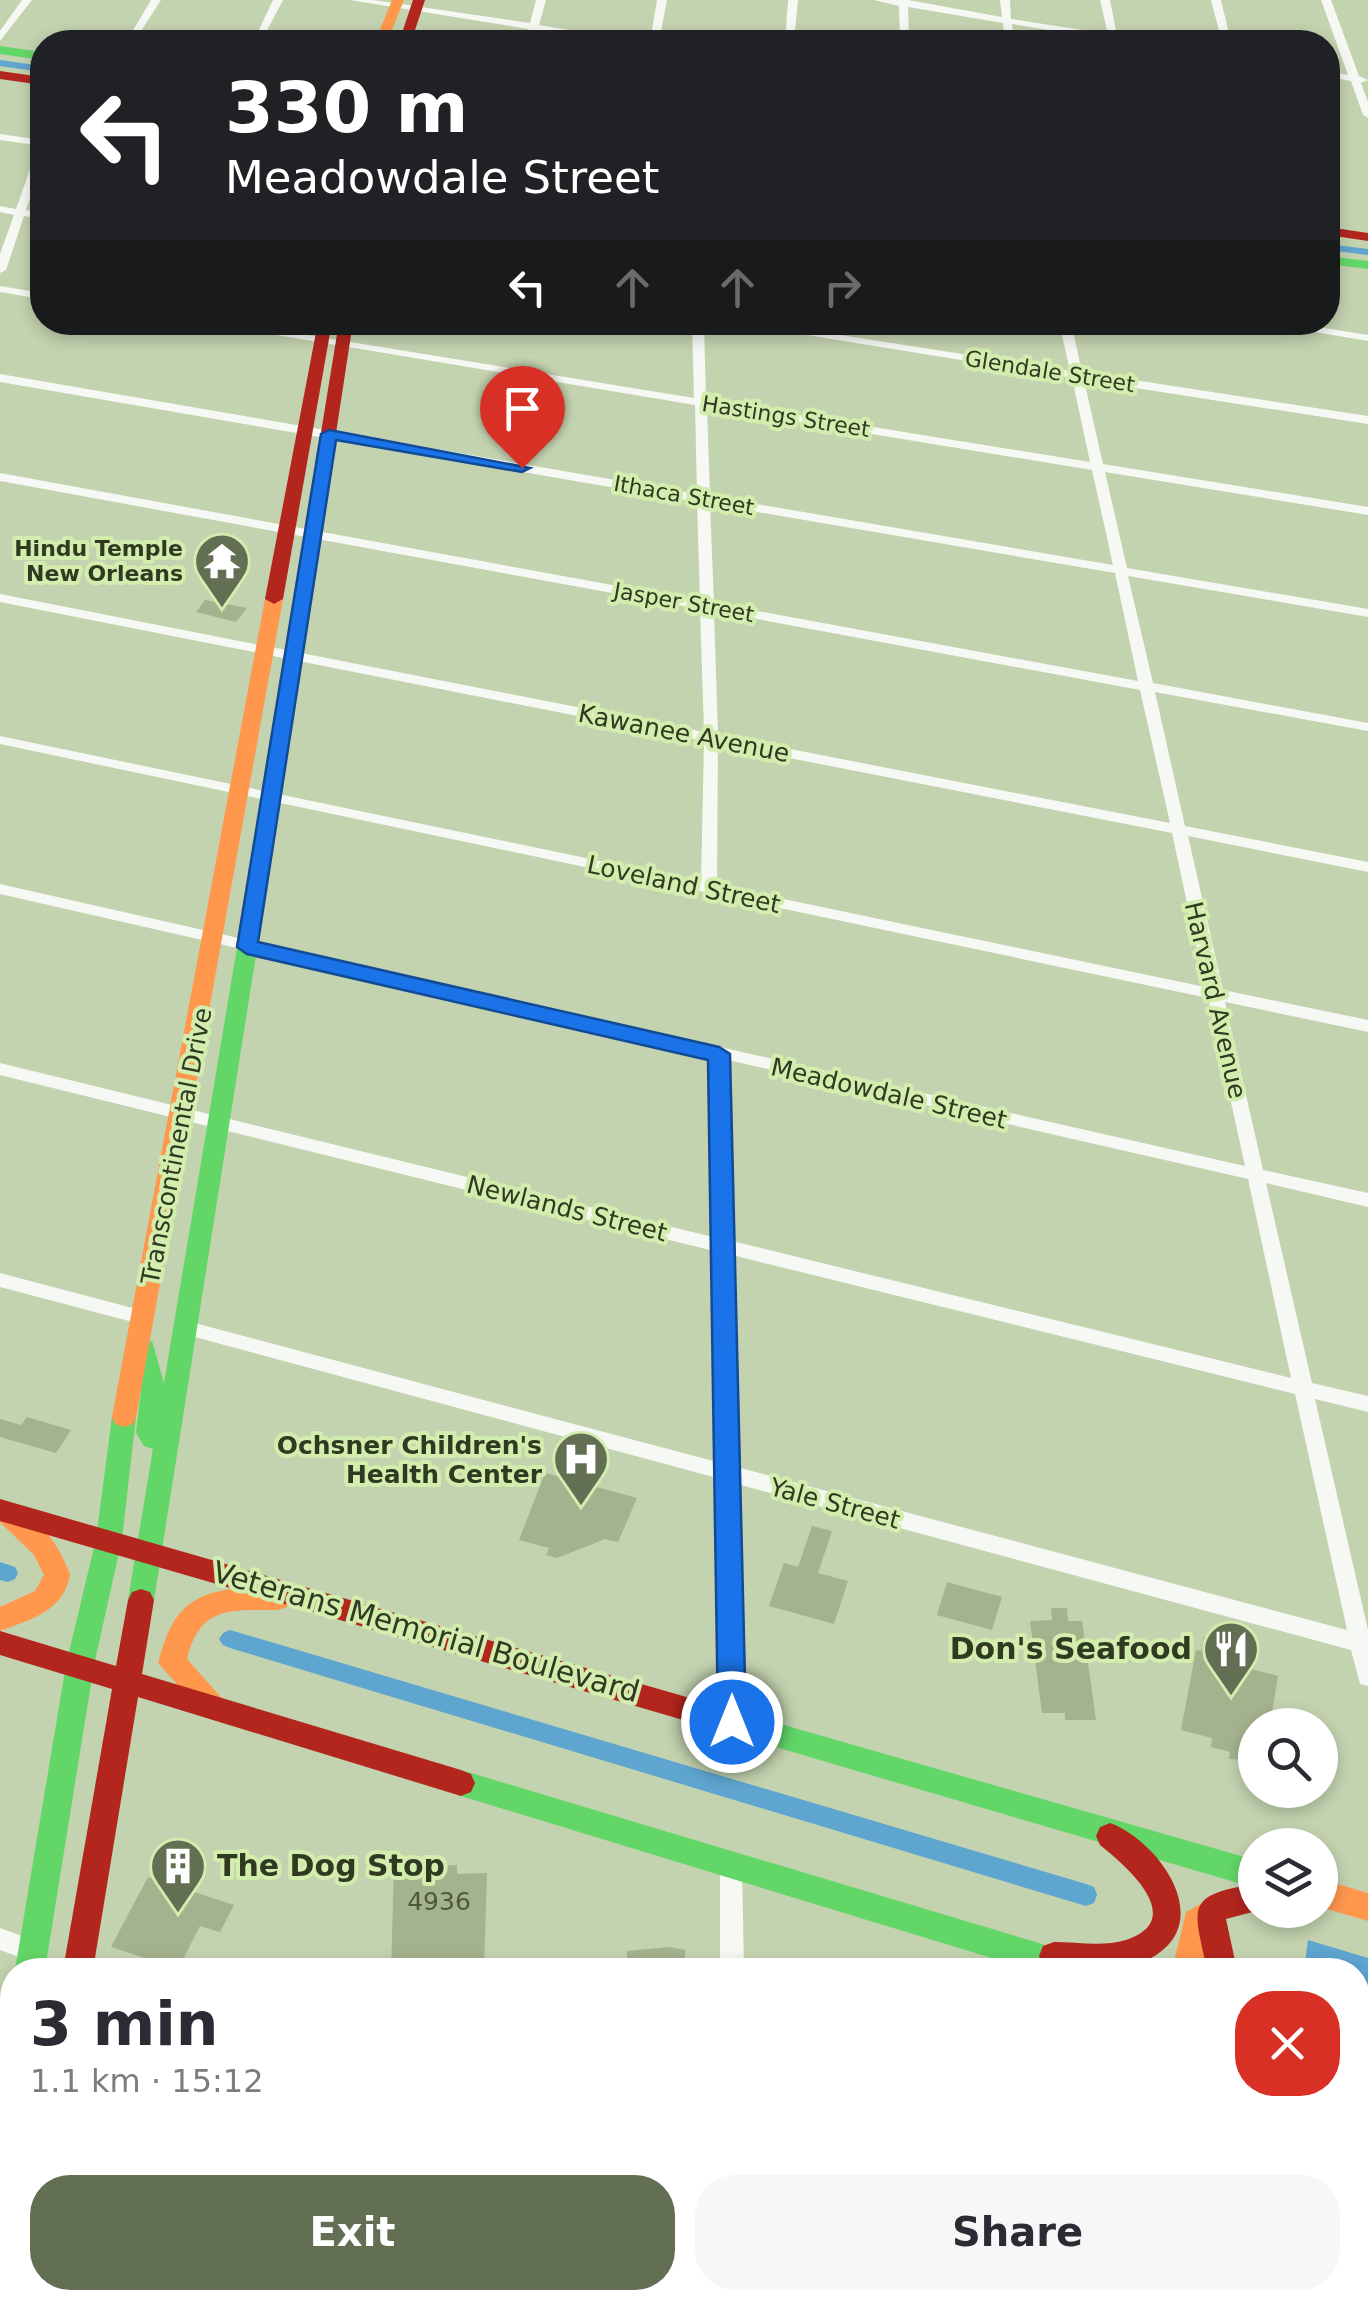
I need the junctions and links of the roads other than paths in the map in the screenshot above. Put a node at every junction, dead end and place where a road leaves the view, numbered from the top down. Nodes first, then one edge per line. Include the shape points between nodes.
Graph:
1 (26, 0) edge
2 (156, 0) edge
3 (278, 0) edge
4 (356, 0) edge
5 (541, 0) edge
6 (662, 0) edge
7 (793, 0) edge
8 (879, 0) edge
9 (1006, 0) edge
10 (1105, 0) edge
11 (1216, 0) edge
12 (1326, 0) edge
13 (903, 2) edge
14 (407, 4) edge
15 (1007, 21) junction
16 (534, 27) junction
17 (137, 30) edge
18 (263, 30) edge
19 (389, 30) edge
20 (406, 30) edge
21 (533, 30) edge
22 (554, 30) edge
23 (656, 30) edge
24 (791, 30) edge
25 (904, 30) edge
26 (1008, 30) edge
27 (1058, 30) edge
28 (1112, 30) edge
29 (1223, 30) edge
30 (1337, 30) edge
31 (1340, 37) edge
32 (0, 38) edge
33 (0, 50) edge
34 (30, 54) edge
35 (0, 74) edge
36 (1340, 76) edge
37 (30, 78) edge
38 (1356, 79) junction
39 (1368, 81) edge
40 (1368, 115) edge
41 (0, 137) edge
42 (30, 143) edge
43 (30, 182) edge
44 (0, 210) edge
45 (20, 212) junction
46 (30, 214) edge
47 (1340, 234) edge
48 (1368, 237) edge
49 (1340, 262) edge
50 (1368, 265) edge
51 (0, 270) edge
52 (0, 289) edge
53 (30, 294) edge
54 (1340, 334) edge
55 (333, 335) edge
56 (334, 335) edge
57 (345, 335) edge
58 (699, 335) edge
59 (816, 335) edge
60 (1068, 335) edge
61 (1368, 338) edge
62 (1076, 375) junction
63 (0, 378) edge
64 (702, 402) junction
65 (1368, 420) edge
66 (304, 430) junction
67 (329, 434) junction
68 (1100, 468) junction
69 (0, 477) edge
70 (705, 499) junction
71 (1368, 512) edge
72 (286, 529) junction
73 (313, 534) junction
74 (1122, 570) junction
75 (0, 598) edge
76 (706, 606) junction
77 (1368, 613) edge
78 (266, 650) junction
79 (293, 656) junction
80 (1150, 687) junction
81 (1368, 727) edge
82 (711, 738) junction
83 (0, 740) edge
84 (241, 790) junction
85 (271, 797) junction
86 (1176, 829) junction
87 (1368, 867) edge
88 (0, 890) edge
89 (709, 890) junction
90 (214, 939) junction
91 (247, 947) junction
92 (1217, 994) junction
93 (1368, 1026) edge
94 (719, 1054) junction
95 (0, 1069) edge
96 (183, 1115) junction
97 (220, 1124) junction
98 (1253, 1174) junction
99 (1368, 1200) edge
100 (722, 1246) junction
101 (0, 1280) edge
102 (187, 1328) junction
103 (143, 1330) junction
104 (1302, 1387) junction
105 (1368, 1404) edge
106 (168, 1440) junction
107 (730, 1474) junction
108 (2, 1510) edge
109 (109, 1539) junction
110 (150, 1551) junction
111 (311, 1599) junction
112 (0, 1619) edge
113 (0, 1643) edge
114 (1364, 1644) edge
115 (80, 1665) junction
116 (1368, 1678) edge
117 (126, 1679) junction
118 (216, 1707) junction
119 (732, 1722) junction
120 (1100, 1829) junction
121 (731, 1865) junction
122 (1238, 1869) edge
123 (1338, 1898) edge
124 (1238, 1901) edge
125 (1368, 1906) edge
126 (1210, 1913) junction
127 (0, 1940) edge
128 (1031, 1956) junction
129 (29, 1958) edge
130 (32, 1958) edge
131 (85, 1958) edge
132 (732, 1958) edge
133 (1038, 1958) edge
134 (1190, 1958) edge
135 (1218, 1958) edge

1 - 32 street
2 - 17 street
3 - 18 street
4 - 14 street
5 - 16 street
6 - 23 street
7 - 24 street
8 - 13 street
9 - 15 street
10 - 28 street
11 - 29 street
12 - 30 street
13 - 15 street
13 - 25 street
14 - 16 street
14 - 19 street
14 - 20 street
15 - 26 street
15 - 27 street
16 - 21 street
16 - 22 street
31 - 38 street
33 - 34 street
35 - 37 street
36 - 38 street
38 - 39 street
38 - 40 street
41 - 42 street
43 - 45 street
44 - 45 street
45 - 46 street
45 - 51 street
47 - 48 street
49 - 50 street
52 - 53 street
54 - 61 street
55 - 66 street, Transcontinental Drive
56 - 67 street, Transcontinental Drive
57 - 64 street, Hastings Street
58 - 64 street
59 - 62 street, Glendale Street
60 - 62 street, Harvard Avenue
62 - 65 street, Glendale Street
62 - 68 street, Harvard Avenue
63 - 66 street, Ithaca Street
64 - 68 street, Hastings Street
64 - 70 street
66 - 67 street, Ithaca Street
66 - 72 street, Transcontinental Drive
67 - 70 street, Ithaca Street
67 - 73 street, Transcontinental Drive
68 - 71 street, Hastings Street
68 - 74 street, Harvard Avenue
69 - 72 street, Jasper Street
70 - 74 street, Ithaca Street
70 - 76 street
72 - 73 street, Jasper Street
72 - 78 street, Transcontinental Drive
73 - 76 street, Jasper Street
73 - 79 street, Transcontinental Drive
74 - 77 street, Ithaca Street
74 - 80 street, Harvard Avenue
75 - 78 street, Kawanee Avenue
76 - 80 street, Jasper Street
76 - 82 street
78 - 79 street, Kawanee Avenue
78 - 84 street, Transcontinental Drive
79 - 82 street, Kawanee Avenue
79 - 85 street, Transcontinental Drive
80 - 81 street, Jasper Street
80 - 86 street, Harvard Avenue
82 - 86 street, Kawanee Avenue
82 - 89 street
83 - 84 street, Loveland Street
84 - 85 street, Loveland Street
84 - 90 street, Transcontinental Drive
85 - 89 street, Loveland Street
85 - 91 street, Transcontinental Drive
86 - 87 street, Kawanee Avenue
86 - 92 street, Harvard Avenue
88 - 90 street, Meadowdale Street
89 - 92 street, Loveland Street
90 - 91 street, Meadowdale Street
90 - 96 street, Transcontinental Drive
91 - 94 street, Meadowdale Street
91 - 97 street, Transcontinental Drive
92 - 93 street, Loveland Street
92 - 98 street, Harvard Avenue
94 - 98 street, Meadowdale Street
94 - 100 street
95 - 96 street, Newlands Street
96 - 97 street, Newlands Street
96 - 103 street, Transcontinental Drive
97 - 100 street, Newlands Street
97 - 102 street, Transcontinental Drive
98 - 99 street, Meadowdale Street
98 - 104 street, Harvard Avenue
100 - 104 street, Newlands Street
100 - 107 street
101 - 103 street
102 - 106 street, Transcontinental Drive
102 - 107 street, Yale Street
103 - 106 street via 153,1389 148,1433
103 - 109 street, Transcontinental Drive
104 - 105 street, Newlands Street
104 - 114 street, Harvard Avenue
106 - 110 street, Transcontinental Drive
107 - 114 street, Yale Street
107 - 119 street
108 - 109 street, Veterans Memorial Boulevard
108 - 112 street via 50,1551 57,1567 44,1601 31,1612
109 - 110 street, Veterans Memorial Boulevard
109 - 115 street, Transcontinental Drive
110 - 111 street, Veterans Memorial Boulevard
110 - 117 street, Transcontinental Drive
111 - 118 street via 227,1600 184,1617 172,1663
111 - 119 street, Veterans Memorial Boulevard
113 - 115 street
114 - 116 street, Harvard Avenue
115 - 117 street
115 - 130 street, Transcontinental Drive
117 - 118 street
117 - 131 street, Transcontinental Drive
118 - 121 street
119 - 120 street, Veterans Memorial Boulevard
120 - 122 street, Veterans Memorial Boulevard
120 - 128 street via 1161,1886 1168,1913 1163,1929 1117,1956
121 - 128 street
121 - 132 street
123 - 125 street
124 - 126 street
126 - 134 street via 1197,1922
126 - 135 street
127 - 129 street
128 - 133 street

